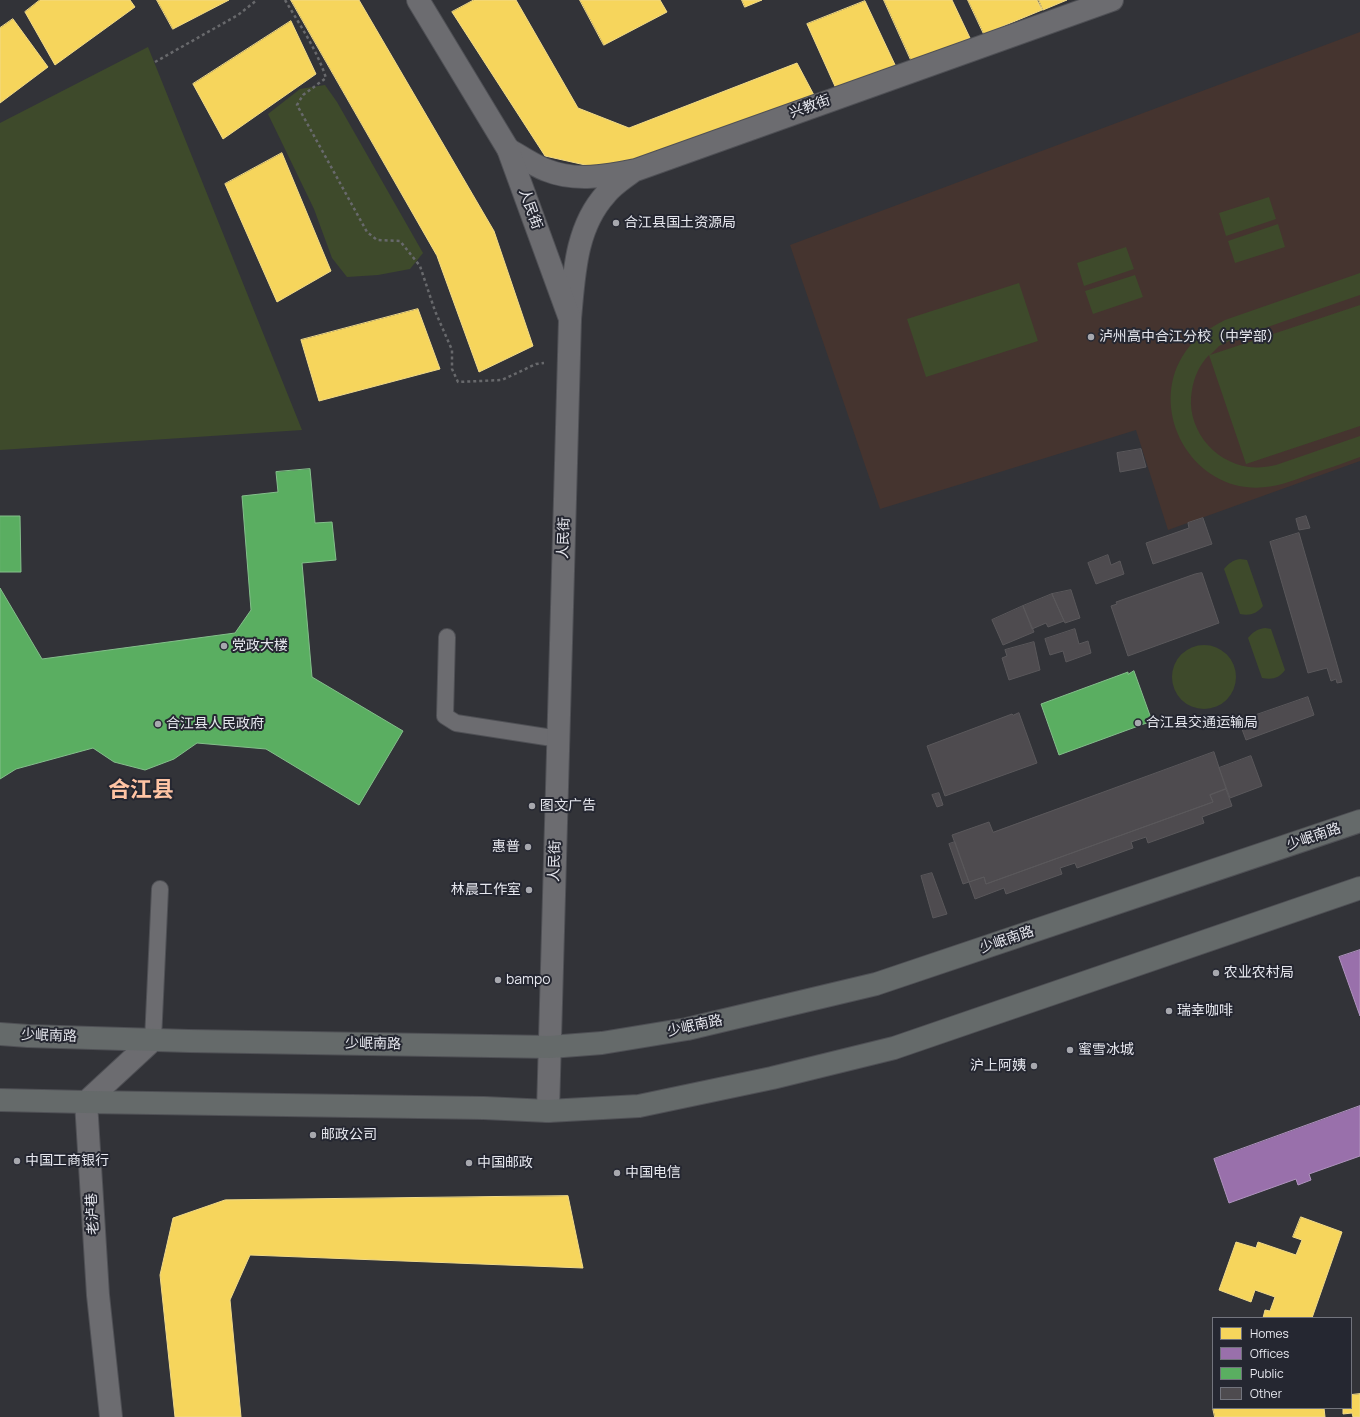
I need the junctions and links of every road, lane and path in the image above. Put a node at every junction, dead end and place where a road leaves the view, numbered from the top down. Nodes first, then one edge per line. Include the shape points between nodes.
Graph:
1 (257, 0) edge
2 (285, 0) edge
3 (418, 0) edge
4 (1112, 0) edge
5 (155, 62) dead end
6 (508, 149) junction
7 (636, 170) junction
8 (570, 319) junction
9 (569, 358) junction
10 (447, 637) dead end
11 (559, 739) junction
12 (1360, 821) edge
13 (1360, 888) edge
14 (160, 889) dead end
15 (0, 1034) edge
16 (153, 1040) junction
17 (550, 1047) junction
18 (0, 1100) edge
19 (86, 1102) junction
20 (548, 1111) junction
21 (111, 1417) edge

1 - 5 path via 238,15
2 - 9 path via 306,34 326,78 303,95 297,105 367,232 378,240 400,241 420,266 435,311 452,350 452,369 458,382 502,380 536,364
3 - 6 street, 人民街
4 - 7 street, 兴教街
6 - 7 street, 兴教街 via 547,170 567,175 590,177
6 - 8 street, 人民街
7 - 8 street via 606,194 585,229 574,277
8 - 9 street, 人民街
9 - 11 street, 人民街
10 - 11 lane via 445,716 456,723
11 - 17 street, 人民街
12 - 17 main road, 少岷南路 via 876,984 687,1029 602,1043
13 - 20 main road via 894,1048 772,1078 639,1106
14 - 16 lane
15 - 16 main road, 少岷南路
16 - 17 main road, 少岷南路
16 - 19 street
17 - 20 street, 人民街
18 - 19 main road
19 - 20 main road
19 - 21 street, 老泸巷 via 98,1295

